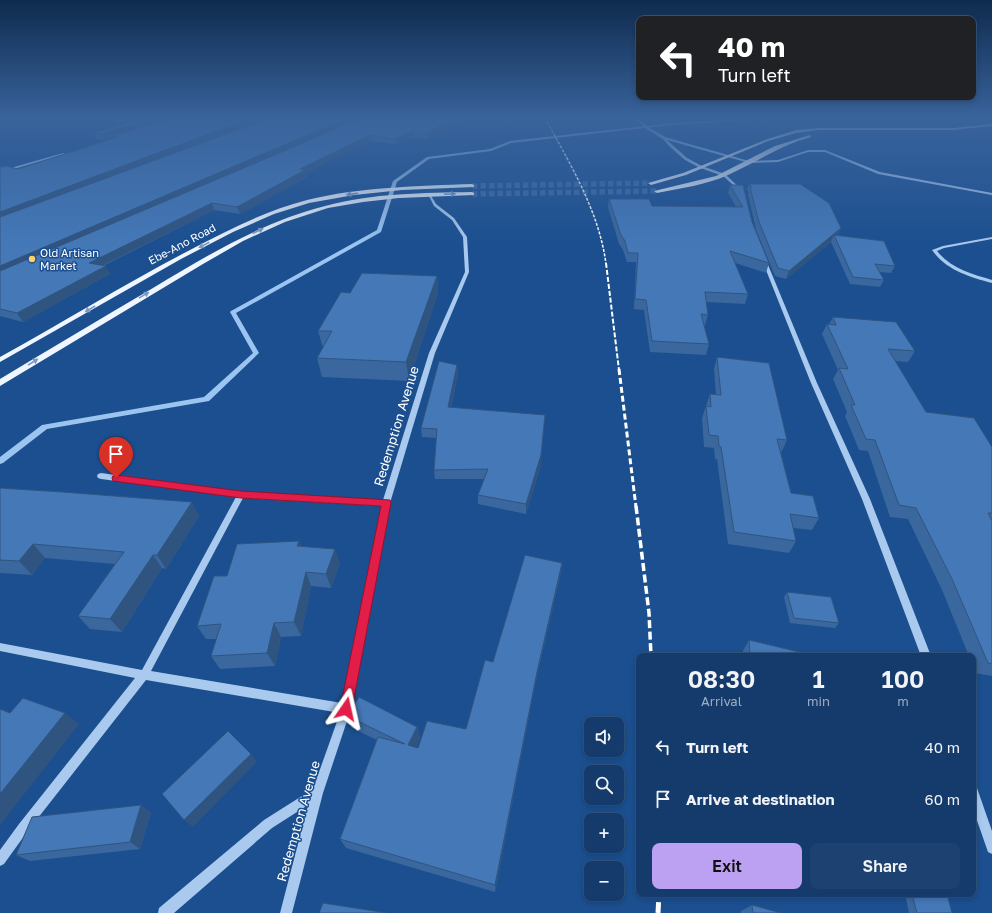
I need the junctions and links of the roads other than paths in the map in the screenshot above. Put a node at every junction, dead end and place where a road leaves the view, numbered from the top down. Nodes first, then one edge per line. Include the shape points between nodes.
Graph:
1 (42, 161) edge
2 (689, 161) edge
3 (717, 161) edge
4 (744, 161) edge
5 (779, 161) edge
6 (850, 161) edge
7 (749, 162) junction
8 (701, 167) junction
9 (0, 172) edge
10 (724, 175) junction
11 (651, 183) tunnel mouth
12 (472, 186) tunnel mouth
13 (657, 191) tunnel mouth
14 (472, 194) tunnel mouth
15 (745, 194) edge
16 (992, 194) edge
17 (429, 195) junction
18 (992, 238) edge
19 (761, 252) edge
20 (992, 282) edge
21 (0, 360) edge
22 (0, 383) edge
23 (101, 476) dead end
24 (241, 495) junction
25 (386, 503) junction
26 (0, 647) edge
27 (925, 653) edge
28 (144, 675) junction
29 (346, 709) junction
30 (317, 793) junction
31 (976, 801) edge
32 (992, 848) edge
33 (0, 860) edge
34 (164, 913) edge
35 (286, 913) edge

1 - 9 street
2 - 8 street
3 - 8 main road
4 - 7 street
5 - 7 street
6 - 16 street via 879,172
7 - 10 main road
8 - 10 street
8 - 11 main road via 674,178
10 - 13 main road
10 - 15 street
12 -> 21 main road, Ebe-Ano Road via 390,190 316,200 285,208 222,235
17 -> 14 main road
22 -> 17 main road, Ebe-Ano Road via 130,304 279,221 328,206
17 - 25 street, Redemption Avenue via 435,205 453,219 465,237 467,272 432,353
18 - 20 street via 934,250 941,261
19 - 27 street via 814,383 866,499
23 - 24 street
24 - 25 street
24 - 28 street
25 - 29 street, Redemption Avenue
26 - 28 street
28 - 29 street
28 - 33 street
29 - 30 street, Redemption Avenue
30 - 34 street via 268,824
30 - 35 street, Redemption Avenue
31 - 32 street

